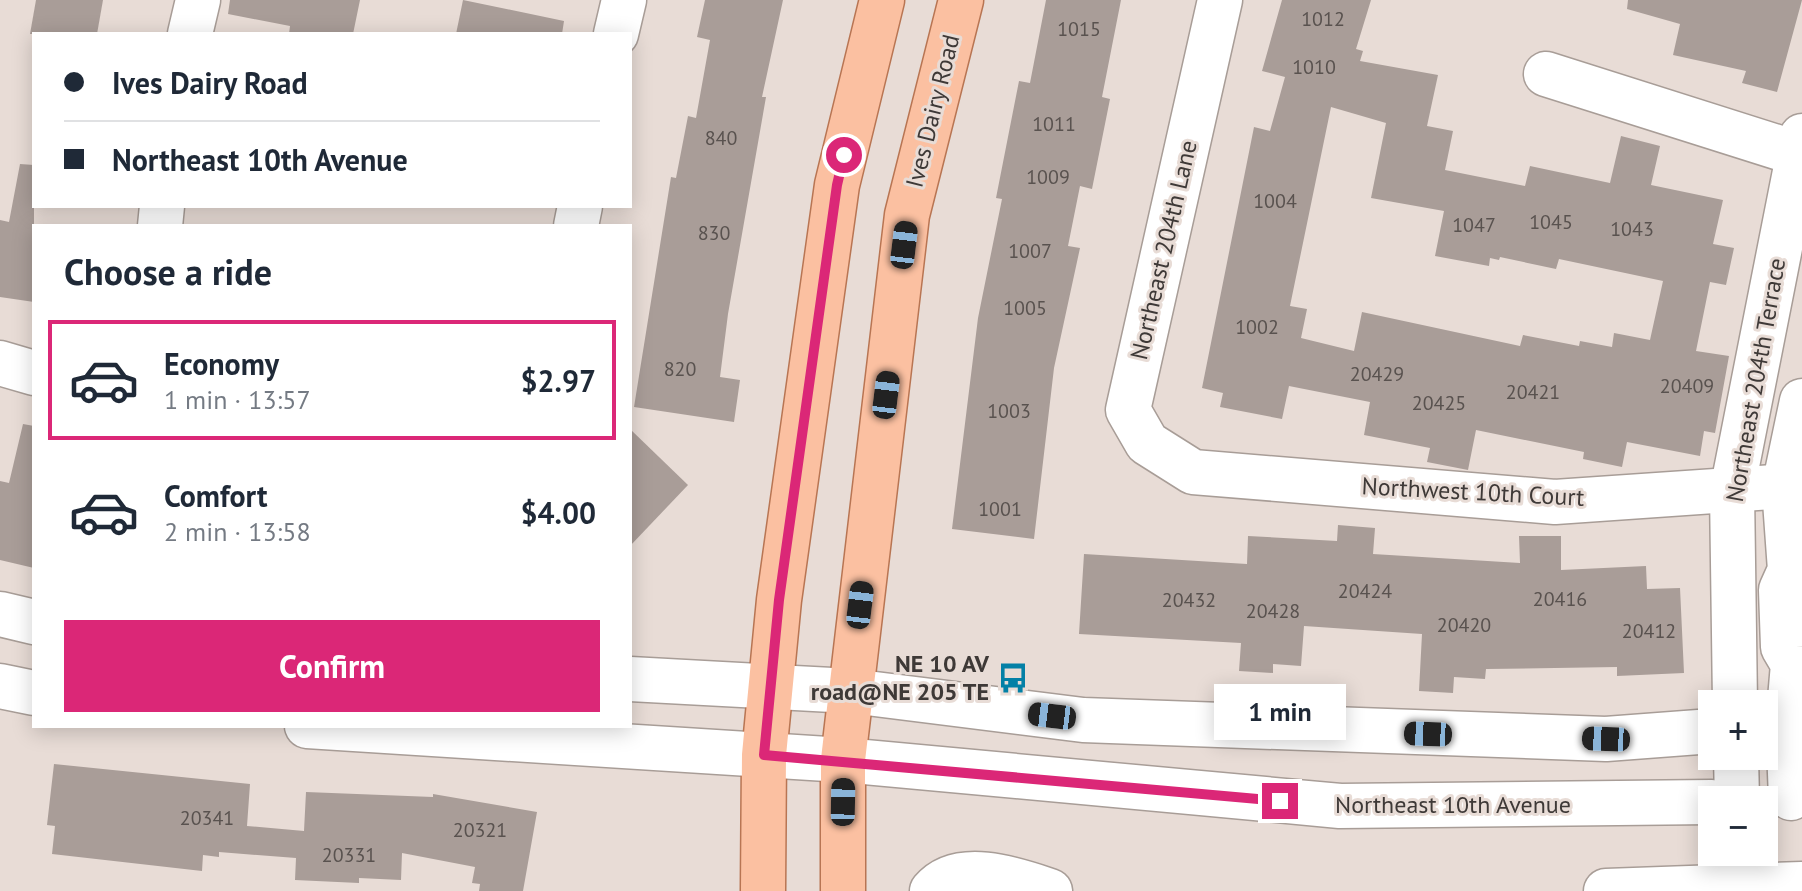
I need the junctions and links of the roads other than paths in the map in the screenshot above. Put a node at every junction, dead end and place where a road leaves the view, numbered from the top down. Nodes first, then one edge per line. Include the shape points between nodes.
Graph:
1 (198, 0) edge
2 (624, 0) edge
3 (882, 0) edge
4 (961, 0) edge
5 (1220, 0) edge
6 (190, 32) edge
7 (616, 32) edge
8 (1546, 74) dead end
9 (1800, 148) edge
10 (0, 363) edge
11 (32, 372) edge
12 (1802, 401) edge
13 (1193, 472) joint
14 (1793, 486) edge
15 (1732, 491) junction
16 (1796, 580) edge
17 (0, 614) edge
18 (32, 622) edge
19 (1798, 656) edge
20 (632, 679) edge
21 (0, 686) edge
22 (769, 689) junction
23 (1735, 690) edge
24 (851, 691) junction
25 (32, 693) edge
26 (1785, 724) edge
27 (339, 728) edge
28 (1698, 732) edge
29 (764, 755) junction
30 (843, 760) junction
31 (1784, 798) edge
32 (1698, 802) edge
33 (1802, 884) edge
34 (763, 891) edge
35 (843, 891) edge
36 (932, 891) edge
37 (1050, 891) edge
38 (1606, 891) edge

1 - 6 street
2 - 7 street
3 - 22 main road via 837,185
4 - 24 main road, Ives Dairy Road via 907,215
5 - 13 street, Northeast 204th Lane via 1128,410 1147,443
8 - 9 street, Northeast 204th Terrace
9 - 15 street, Northeast 204th Terrace
10 - 11 street
12 - 14 street, Northeast 204th Terrace
13 - 15 street, Northwest 10th Court via 1555,502
14 - 15 street, Northwest 10th Court
14 - 16 street, Northeast 204th Terrace
15 - 23 street, Northeast 204th Terrace
16 - 19 street, Northeast 204th Terrace via 1781,590 1783,647
17 - 18 street
19 - 26 street, Northeast 204th Terrace
20 - 22 street
21 - 25 street
22 - 24 street
22 - 29 main road
24 - 28 street via 1098,721 1606,739
24 - 30 main road, Ives Dairy Road
26 - 31 street, Northeast 204th Terrace
27 - 29 street, Northeast 10th Avenue
29 - 30 street, Northeast 10th Avenue
29 - 34 main road
30 - 32 street, Northeast 10th Avenue via 1340,806
30 - 35 main road, Ives Dairy Road
33 - 38 street
36 - 37 street via 951,879 997,873

